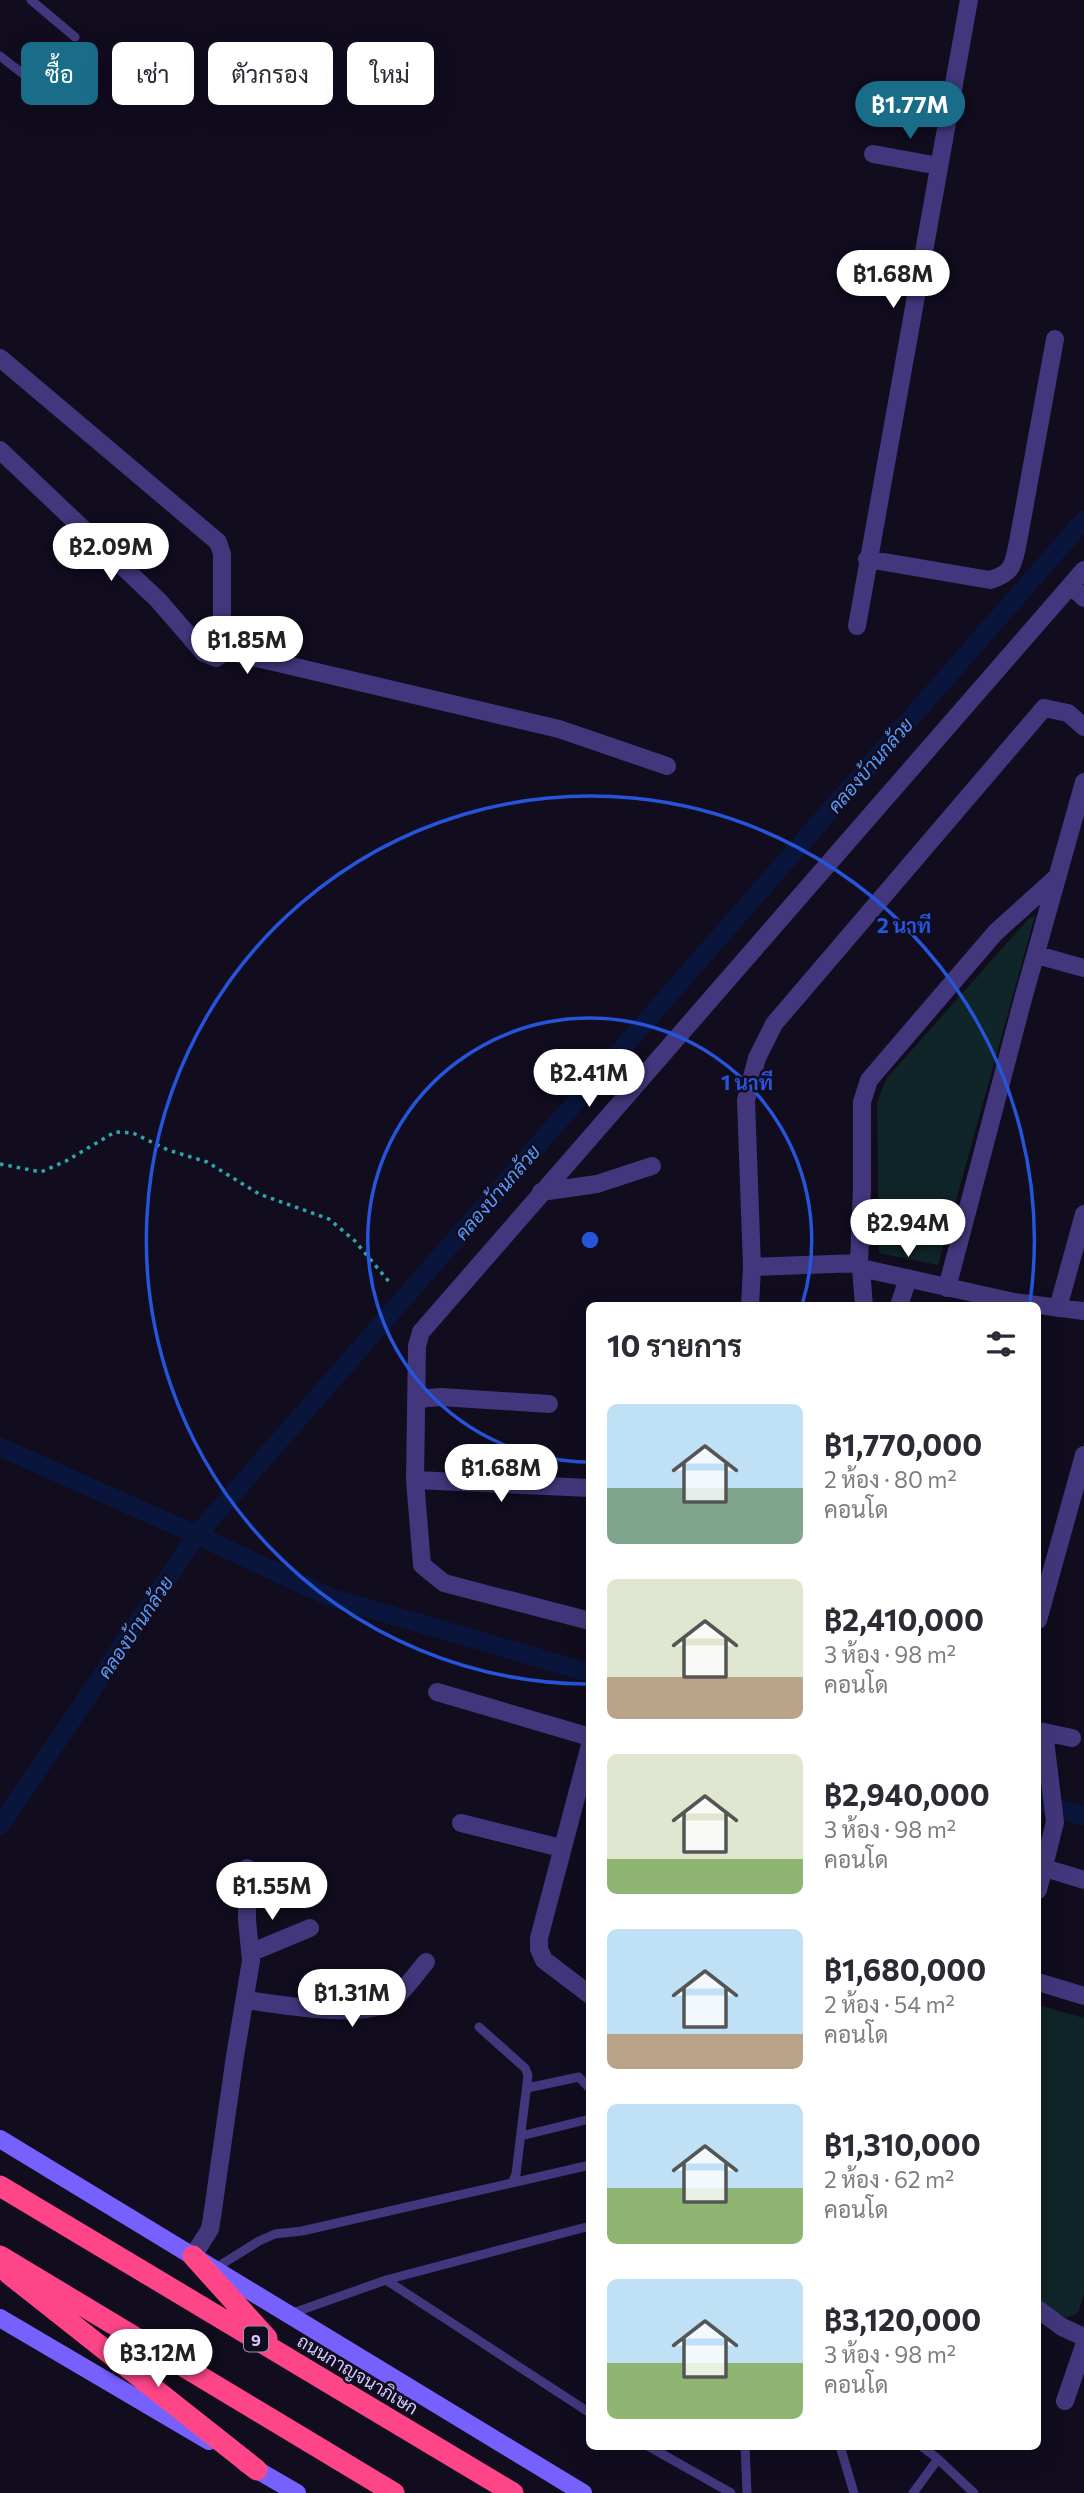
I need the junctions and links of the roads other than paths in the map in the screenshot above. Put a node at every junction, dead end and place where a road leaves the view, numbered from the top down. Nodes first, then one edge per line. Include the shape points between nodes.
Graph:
1 (31, 0) edge
2 (969, 0) edge
3 (75, 37) dead end
4 (0, 56) edge
5 (21, 72) edge
6 (873, 154) dead end
7 (939, 166) junction
8 (1055, 339) dead end
9 (0, 358) edge
10 (0, 450) edge
11 (867, 559) junction
12 (1084, 570) edge
13 (1077, 592) edge
14 (857, 626) dead end
15 (228, 649) junction
16 (1084, 727) edge
17 (667, 766) dead end
18 (1084, 782) edge
19 (1058, 876) junction
20 (1037, 955) junction
21 (1084, 968) edge
22 (652, 1166) dead end
23 (541, 1192) junction
24 (1084, 1214) edge
25 (860, 1266) junction
26 (752, 1267) junction
27 (908, 1278) junction
28 (947, 1288) junction
29 (750, 1302) edge
30 (864, 1302) edge
31 (900, 1302) edge
32 (1006, 1302) edge
33 (1041, 1306) edge
34 (1058, 1308) junction
35 (1084, 1311) edge
36 (417, 1399) junction
37 (549, 1404) dead end
38 (1084, 1455) edge
39 (415, 1480) junction
40 (586, 1488) edge
41 (1041, 1609) edge
42 (586, 1620) edge
43 (437, 1692) dead end
44 (1041, 1731) edge
45 (586, 1736) edge
46 (1072, 1738) dead end
47 (586, 1759) edge
48 (461, 1823) dead end
49 (561, 1848) junction
50 (1041, 1867) edge
51 (247, 1868) dead end
52 (1084, 1880) edge
53 (310, 1928) dead end
54 (250, 1953) junction
55 (426, 1962) dead end
56 (1041, 1983) edge
57 (586, 1992) edge
58 (1084, 1996) edge
59 (245, 2000) junction
60 (479, 2027) dead end
61 (586, 2085) edge
62 (527, 2088) junction
63 (586, 2120) edge
64 (521, 2136) junction
65 (0, 2139) edge
66 (586, 2166) edge
67 (512, 2183) junction
68 (0, 2186) edge
69 (586, 2227) edge
70 (0, 2256) edge
71 (193, 2256) junction
72 (0, 2267) edge
73 (214, 2269) junction
74 (386, 2280) junction
75 (1041, 2311) edge
76 (289, 2315) junction
77 (0, 2318) edge
78 (1084, 2336) edge
79 (1084, 2346) edge
80 (282, 2355) junction
81 (1065, 2401) dead end
82 (586, 2410) edge
83 (655, 2450) edge
84 (745, 2450) edge
85 (842, 2450) edge
86 (926, 2450) edge
87 (938, 2459) junction
88 (257, 2470) junction
89 (297, 2493) edge
90 (394, 2493) edge
91 (513, 2493) edge
92 (583, 2493) edge
93 (731, 2493) edge
94 (747, 2493) edge
95 (854, 2493) edge
96 (914, 2493) edge
97 (974, 2493) edge

1 - 3 lane
2 - 7 street
4 - 5 lane
6 - 7 street
7 - 11 street
8 - 11 street via 1018,542 1005,576 990,580
9 - 15 street via 218,542 222,636
10 - 15 street via 158,600 204,653 216,658
11 - 14 street
12 - 13 street
13 - 23 street
15 - 17 street via 559,729
16 - 26 street via 1068,713 1044,708 775,1024 757,1058 746,1100
18 - 19 street
19 - 20 street
19 - 25 street via 995,933 869,1080 862,1102
20 - 21 street
20 - 28 street
22 - 23 street via 597,1184
23 - 36 street via 421,1332
24 - 34 street
25 - 26 street
25 - 27 street
25 - 30 street
26 - 29 street
27 - 28 street
27 - 31 street
28 - 32 street
33 - 34 street
34 - 35 street
36 - 37 street
36 - 39 street
38 - 41 street
39 - 40 street
39 - 42 street via 422,1565 436,1577 444,1583
43 - 45 street
44 - 46 street
44 - 50 street via 1055,1822
47 - 49 street
48 - 49 street
49 - 57 street via 539,1949 544,1960
50 - 52 street
51 - 54 street
53 - 54 street
54 - 59 street
55 - 59 street via 401,1992 378,2007 343,2011
56 - 58 street
59 - 71 street via 210,2229
60 - 62 lane via 525,2067
61 - 62 lane via 579,2077
62 - 64 lane
63 - 64 lane
64 - 67 lane
65 - 71 main road
66 - 67 lane
67 - 73 lane via 275,2234
68 - 80 highway, ถนนกาญจนาภิเษก / 9
69 - 74 lane
70 - 90 highway
71 - 73 main road
71 - 80 highway
72 - 88 highway
73 - 76 main road
74 - 76 lane
74 - 82 lane
75 - 78 street
76 - 92 main road
77 - 88 main road
79 - 81 street
80 - 91 highway, ถนนกาญจนาภิเษก / 9
83 - 93 lane
84 - 94 lane
85 - 95 lane
86 - 87 lane
87 - 96 lane
87 - 97 lane
88 - 89 main road

